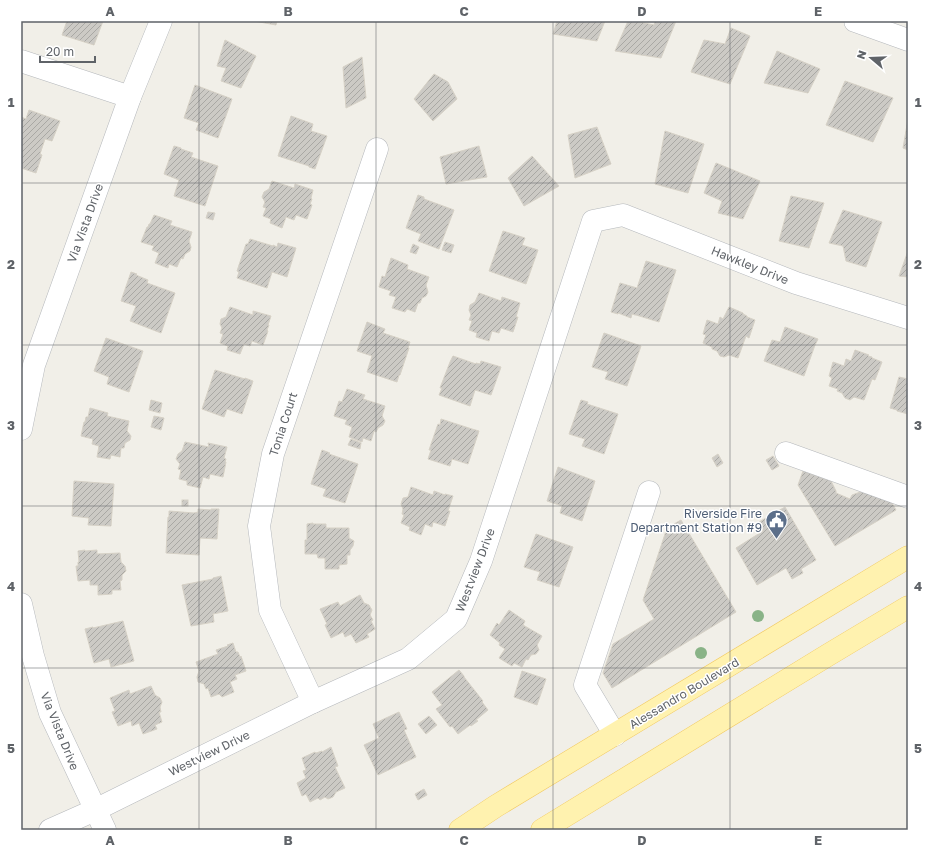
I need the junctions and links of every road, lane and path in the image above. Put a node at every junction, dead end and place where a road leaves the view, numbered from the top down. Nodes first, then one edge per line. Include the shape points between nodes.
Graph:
1 (161, 21) edge
2 (855, 21) edge
3 (905, 33) edge
4 (21, 61) edge
5 (130, 97) junction
6 (377, 149) dead end
7 (593, 221) joint
8 (908, 318) edge
9 (28, 363) edge
10 (21, 430) edge
11 (786, 453) dead end
12 (649, 492) dead end
13 (908, 497) edge
14 (908, 557) edge
15 (21, 604) edge
16 (908, 607) edge
17 (313, 702) junction
18 (615, 735) junction
19 (95, 810) junction
20 (50, 830) edge
21 (105, 830) edge
22 (460, 830) edge
23 (542, 830) edge

1 - 5 street, Via Vista Drive
2 - 3 street
4 - 5 street
5 - 9 street, Via Vista Drive
6 - 17 street, Tonia Court via 273,454 259,526 270,610
7 - 8 street, Hawkley Drive via 623,215 796,283
7 - 17 street, Westview Drive via 481,561 456,619 408,659
9 - 10 street, Via Vista Drive
11 - 13 street
12 - 18 street via 585,685
14 - 18 main road, Alessandro Boulevard
15 - 19 street, Via Vista Drive via 50,713
16 - 23 main road
17 - 19 street, Westview Drive
18 - 22 main road, Alessandro Boulevard
19 - 20 street, Westview Drive
19 - 21 street, Via Vista Drive

